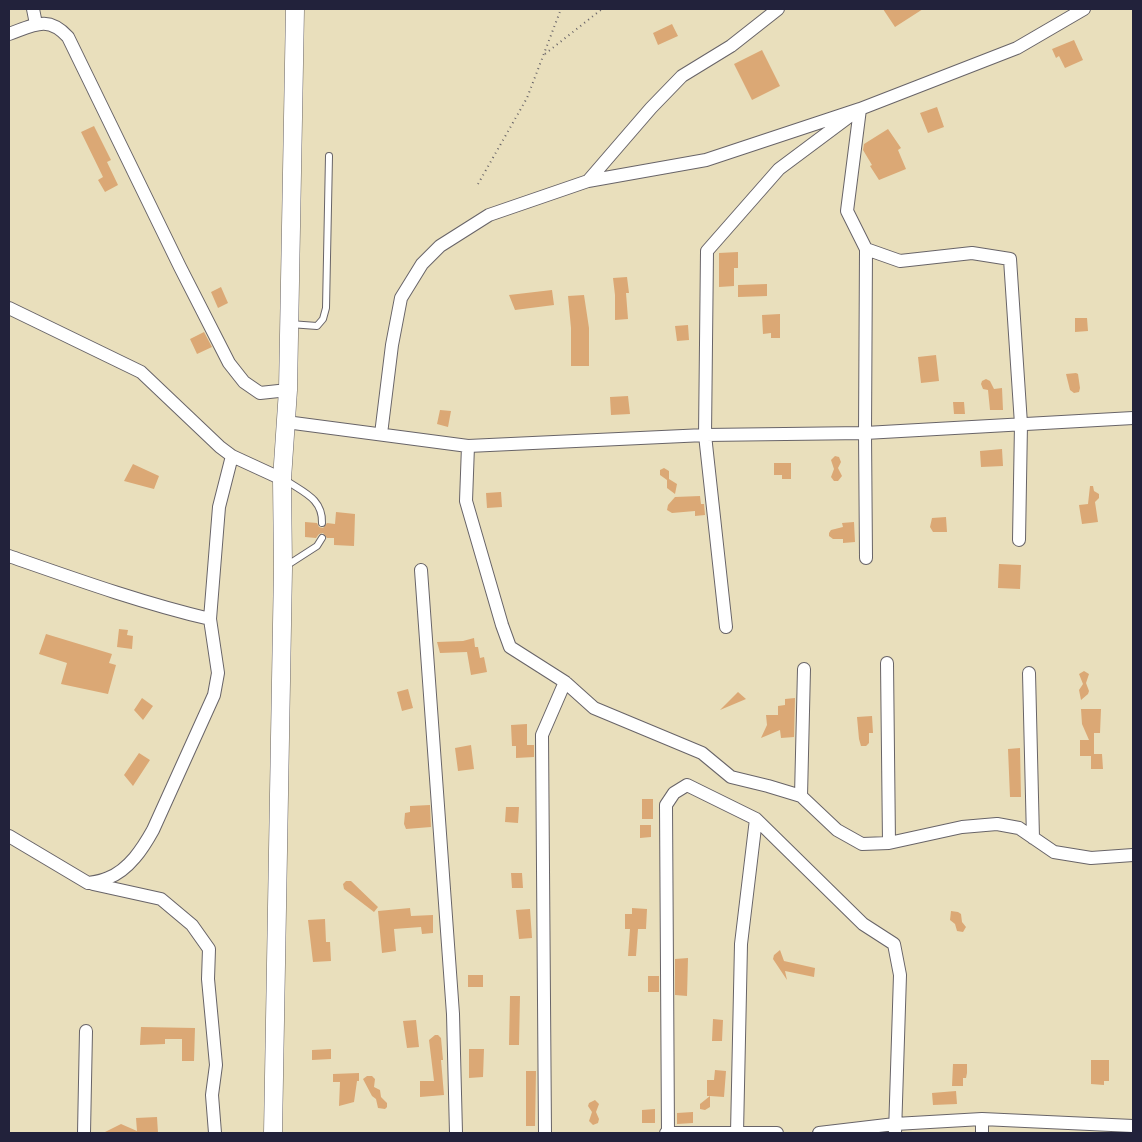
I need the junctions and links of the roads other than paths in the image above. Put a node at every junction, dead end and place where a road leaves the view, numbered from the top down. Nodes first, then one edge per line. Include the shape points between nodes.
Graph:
1 (33, 9) edge
2 (294, 9) edge
3 (778, 9) edge
4 (1084, 9) edge
5 (36, 24) junction
6 (9, 34) edge
7 (860, 109) junction
8 (329, 156) dead end
9 (588, 181) junction
10 (866, 249) junction
11 (9, 308) edge
12 (289, 324) junction
13 (288, 390) junction
14 (1133, 418) edge
15 (286, 422) junction
16 (1021, 424) junction
17 (865, 432) junction
18 (381, 434) junction
19 (705, 435) junction
20 (468, 446) junction
21 (232, 456) junction
22 (282, 479) junction
23 (322, 523) dead end
24 (322, 538) dead end
25 (1019, 540) dead end
26 (9, 556) edge
27 (866, 558) dead end
28 (283, 568) junction
29 (421, 570) dead end
30 (210, 619) junction
31 (726, 627) dead end
32 (887, 663) dead end
33 (804, 669) dead end
34 (1029, 673) dead end
35 (565, 682) junction
36 (801, 796) junction
37 (756, 819) junction
38 (9, 836) edge
39 (1033, 838) junction
40 (889, 843) junction
41 (1133, 855) edge
42 (88, 883) junction
43 (86, 1031) dead end
44 (982, 1118) junction
45 (1056, 1128) edge
46 (1132, 1128) edge
47 (895, 1129) edge
48 (84, 1133) edge
49 (215, 1133) edge
50 (273, 1133) edge
51 (456, 1133) edge
52 (545, 1133) edge
53 (667, 1133) edge
54 (737, 1133) edge
55 (777, 1133) edge
56 (819, 1133) edge
57 (982, 1133) edge

1 - 5 street
2 - 12 main road
3 - 9 street via 731,46 682,76
4 - 7 street via 1017,48
5 - 6 street
5 - 13 street via 50,24 68,38 229,363 244,382 260,393
7 - 9 street via 706,160
7 - 10 street via 846,211
7 - 19 street via 778,169 707,251
8 - 12 lane via 326,308 317,326
9 - 18 street via 489,215 440,246 422,264 401,298
10 - 16 street via 900,261 972,253 1010,259
10 - 17 street
11 - 21 street via 141,372
12 - 13 main road
13 - 15 main road
14 - 16 street
15 - 18 street
15 - 22 main road
16 - 17 street
16 - 25 street
17 - 19 street
17 - 27 street
18 - 20 street
19 - 20 street
19 - 31 street
20 - 35 street via 466,502 510,647
21 - 22 street
21 - 30 street via 219,507
22 - 23 lane via 318,503 323,513
22 - 28 main road
24 - 28 lane via 317,546
26 - 30 street via 79,581
28 - 50 main road
29 - 51 street via 454,1014
30 - 42 street via 218,672 214,695 154,830 127,865 109,878
32 - 40 street
33 - 36 street
34 - 39 street
35 - 36 street via 594,708 702,753 731,777
35 - 52 street via 542,735
36 - 40 street via 838,830 862,844
37 - 47 street via 863,924 894,944 900,976
37 - 53 street via 687,785 674,793 666,806
37 - 54 street via 741,944
38 - 42 street
39 - 40 street via 1019,828 992,824
39 - 41 street via 1054,852 1091,858
42 - 49 street via 161,899 192,925 209,948 208,979 216,1065 212,1096
43 - 48 street
44 - 45 street
44 - 47 street
44 - 57 street
45 - 46 street
47 - 56 street
53 - 54 street
54 - 55 street

